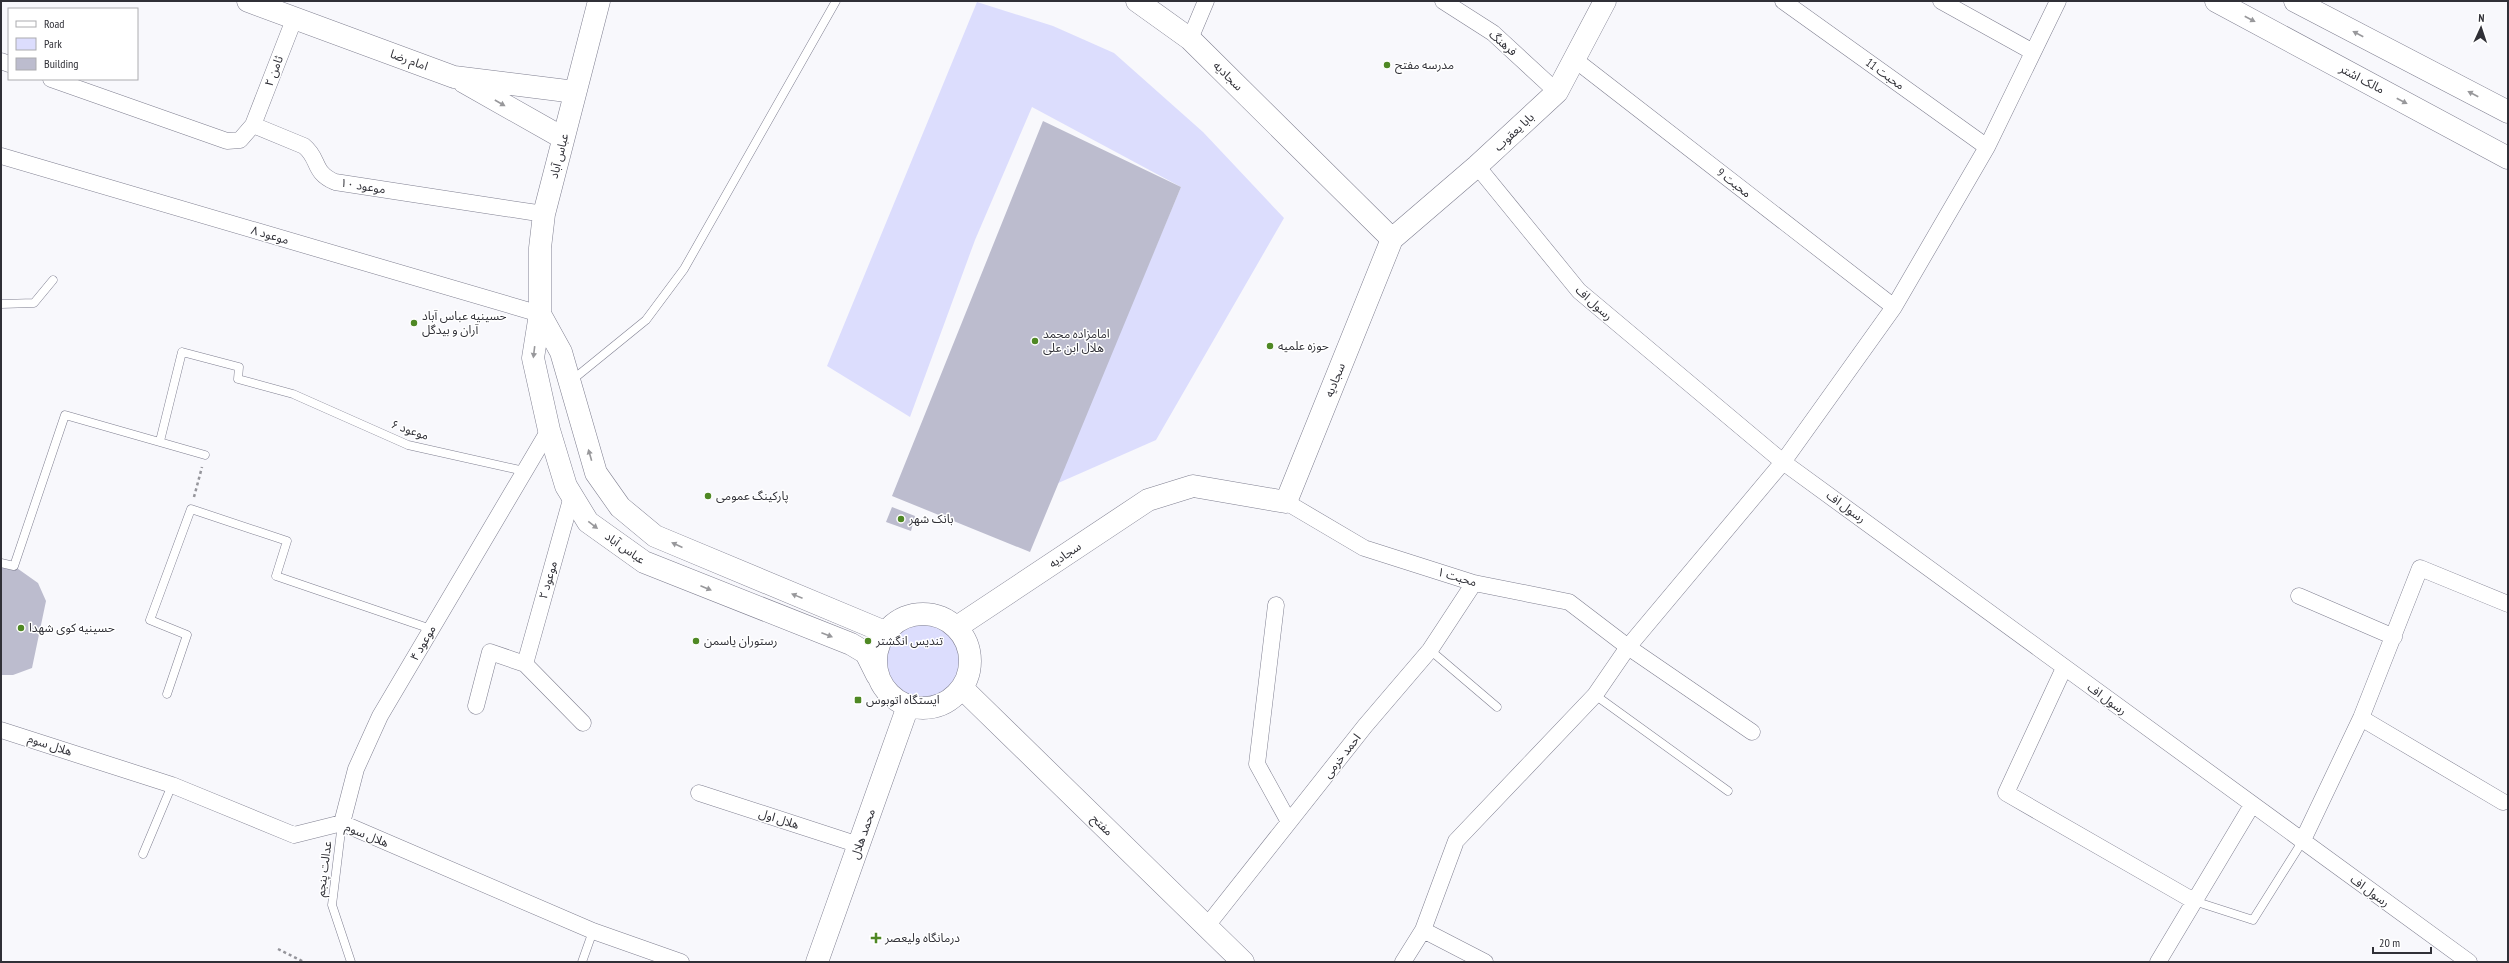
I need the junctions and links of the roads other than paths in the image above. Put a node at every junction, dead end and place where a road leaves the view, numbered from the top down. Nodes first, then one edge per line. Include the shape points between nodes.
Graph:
1 (248, 1) edge
2 (599, 1) edge
3 (836, 1) edge
4 (1137, 1) edge
5 (1206, 1) edge
6 (1443, 1) edge
7 (1605, 1) edge
8 (1782, 1) edge
9 (1941, 1) edge
10 (2058, 1) edge
11 (2216, 1) edge
12 (2295, 1) edge
13 (295, 17) junction
14 (1190, 39) junction
15 (2033, 52) junction
16 (1574, 60) junction
17 (454, 77) junction
18 (54, 80) edge
19 (575, 92) junction
20 (1557, 92) junction
21 (2508, 112) edge
22 (253, 125) junction
23 (563, 138) junction
24 (1986, 147) junction
25 (1, 156) edge
26 (2508, 158) edge
27 (1477, 166) junction
28 (544, 214) junction
29 (1392, 239) junction
30 (52, 280) dead end
31 (1, 304) edge
32 (1894, 307) junction
33 (540, 314) junction
34 (569, 382) junction
35 (549, 430) junction
36 (160, 441) junction
37 (205, 455) road end
38 (1783, 462) junction
39 (524, 471) junction
40 (572, 496) junction
41 (1286, 502) junction
42 (1, 563) edge
43 (1474, 583) junction
44 (2299, 596) dead end
45 (2508, 604) edge
46 (1276, 605) dead end
47 (957, 628) junction
48 (431, 629) junction
49 (885, 632) junction
50 (2394, 637) junction
51 (1628, 647) junction
52 (1430, 650) junction
53 (525, 664) junction
54 (2064, 668) junction
55 (877, 675) junction
56 (962, 688) junction
57 (167, 694) dead end
58 (1595, 695) junction
59 (476, 706) dead end
60 (908, 706) junction
61 (1497, 707) dead end
62 (2362, 718) junction
63 (583, 723) dead end
64 (1, 730) edge
65 (1752, 732) dead end
66 (172, 784) junction
67 (1728, 791) dead end
68 (698, 793) dead end
69 (2503, 802) dead end
70 (2252, 805) junction
71 (1289, 822) junction
72 (342, 823) junction
73 (2302, 842) junction
74 (859, 845) junction
75 (144, 854) dead end
76 (2194, 901) junction
77 (1206, 927) junction
78 (1423, 930) junction
79 (593, 931) junction
80 (1233, 958) edge
81 (351, 962) edge
82 (582, 962) edge
83 (681, 962) edge
84 (817, 962) edge
85 (1403, 962) edge
86 (1484, 962) edge
87 (2158, 962) edge
88 (2469, 962) edge

1 - 13 main road, امام رضا
2 - 19 main road, عباس آباد
3 - 34 lane via 684,269 646,320
4 - 14 main road, سجادیه
5 - 14 street
6 - 20 street, فرهنگ via 1493,33
7 - 16 main road, بابا یعقوب
8 - 24 street, محبت 11
9 - 15 street
10 - 15 street
11 -> 26 main road, مالک اشتر
21 -> 12 main road
13 - 17 main road, امام رضا
13 - 22 street, ثامن ۲
14 - 29 main road, سجادیه
15 - 24 street
16 - 20 main road, بابا یعقوب
16 - 32 street, محبت 9
17 - 19 main road, امام رضا
17 -> 23 main road
18 - 22 street via 227,141 240,140
19 - 23 main road, عباس آباد
20 - 27 main road, بابا یعقوب
22 - 28 street, موعود ۱۰ via 304,146 310,151 318,171 335,182
23 - 28 main road, عباس آباد
24 - 32 street
25 - 33 street, موعود ۸
27 - 29 main road, بابا یعقوب
27 - 38 street, رسول اف via 1579,291
28 - 33 main road, عباس آباد via 540,248
29 - 41 main road, سجادیه
30 - 31 lane via 34,303
32 - 38 street
33 - 34 main road, عباس آباد via 561,352
33 -> 35 main road, عباس آباد via 533,358
49 -> 34 main road, عباس آباد via 655,536 620,507 596,473
35 - 39 street, موعود ۴
35 - 40 main road, عباس آباد via 566,486
36 - 37 lane
36 - 39 lane, موعود ۶ via 182,352 239,367 238,379 293,394 408,445
36 - 42 lane via 65,415 14,566
38 - 51 street
38 - 54 street, رسول اف
39 - 48 street, موعود ۴
40 - 53 street, موعود ۲
40 -> 55 main road, عباس آباد via 588,522 644,562 851,644 866,653
41 - 43 street, محبت ۱ via 1364,548
41 - 47 main road, سجادیه via 1193,486 1148,500
43 - 51 street, محبت ۱ via 1569,602
43 - 52 street, احمد خرمی
44 - 50 street
45 - 50 street via 2420,568
46 - 71 street via 1258,764
47 - 49 main road via 943,618 928,613 901,619
47 - 56 main road via 966,641 970,657 969,673
48 - 57 lane via 276,576 287,541 191,509 150,620 187,635
48 - 72 street, موعود ۴ via 380,716 356,769
49 - 55 main road via 878,645 875,660
50 - 62 street
51 - 58 street
51 - 65 street, محبت ۱
52 - 61 lane
52 - 71 street, احمد خرمی via 1365,726
53 - 59 street via 490,652
53 - 63 street
54 - 70 street, رسول اف
54 - 76 street via 2006,794
55 - 60 main road via 894,699
56 - 60 main road via 951,699 938,706
56 - 77 main road, مفتح
58 - 67 lane
58 - 78 street via 1456,841
60 - 74 main road, محمد هلال
62 - 69 street
62 - 73 street
64 - 66 street, هلال سوم
66 - 72 street, هلال سوم via 294,835
66 - 75 lane
68 - 74 street, هلال اول
70 - 73 street, رسول اف
70 - 76 street
71 - 77 street, احمد خرمی
72 - 79 street, هلال سوم
72 - 81 lane, عدالت پنجم via 332,905
73 - 76 lane via 2253,920
73 - 88 street, رسول اف
74 - 84 main road, محمد هلال
76 - 87 street
77 - 80 main road, مفتح
78 - 85 street
78 - 86 street
79 - 82 lane
79 - 83 street, هلال سوم

